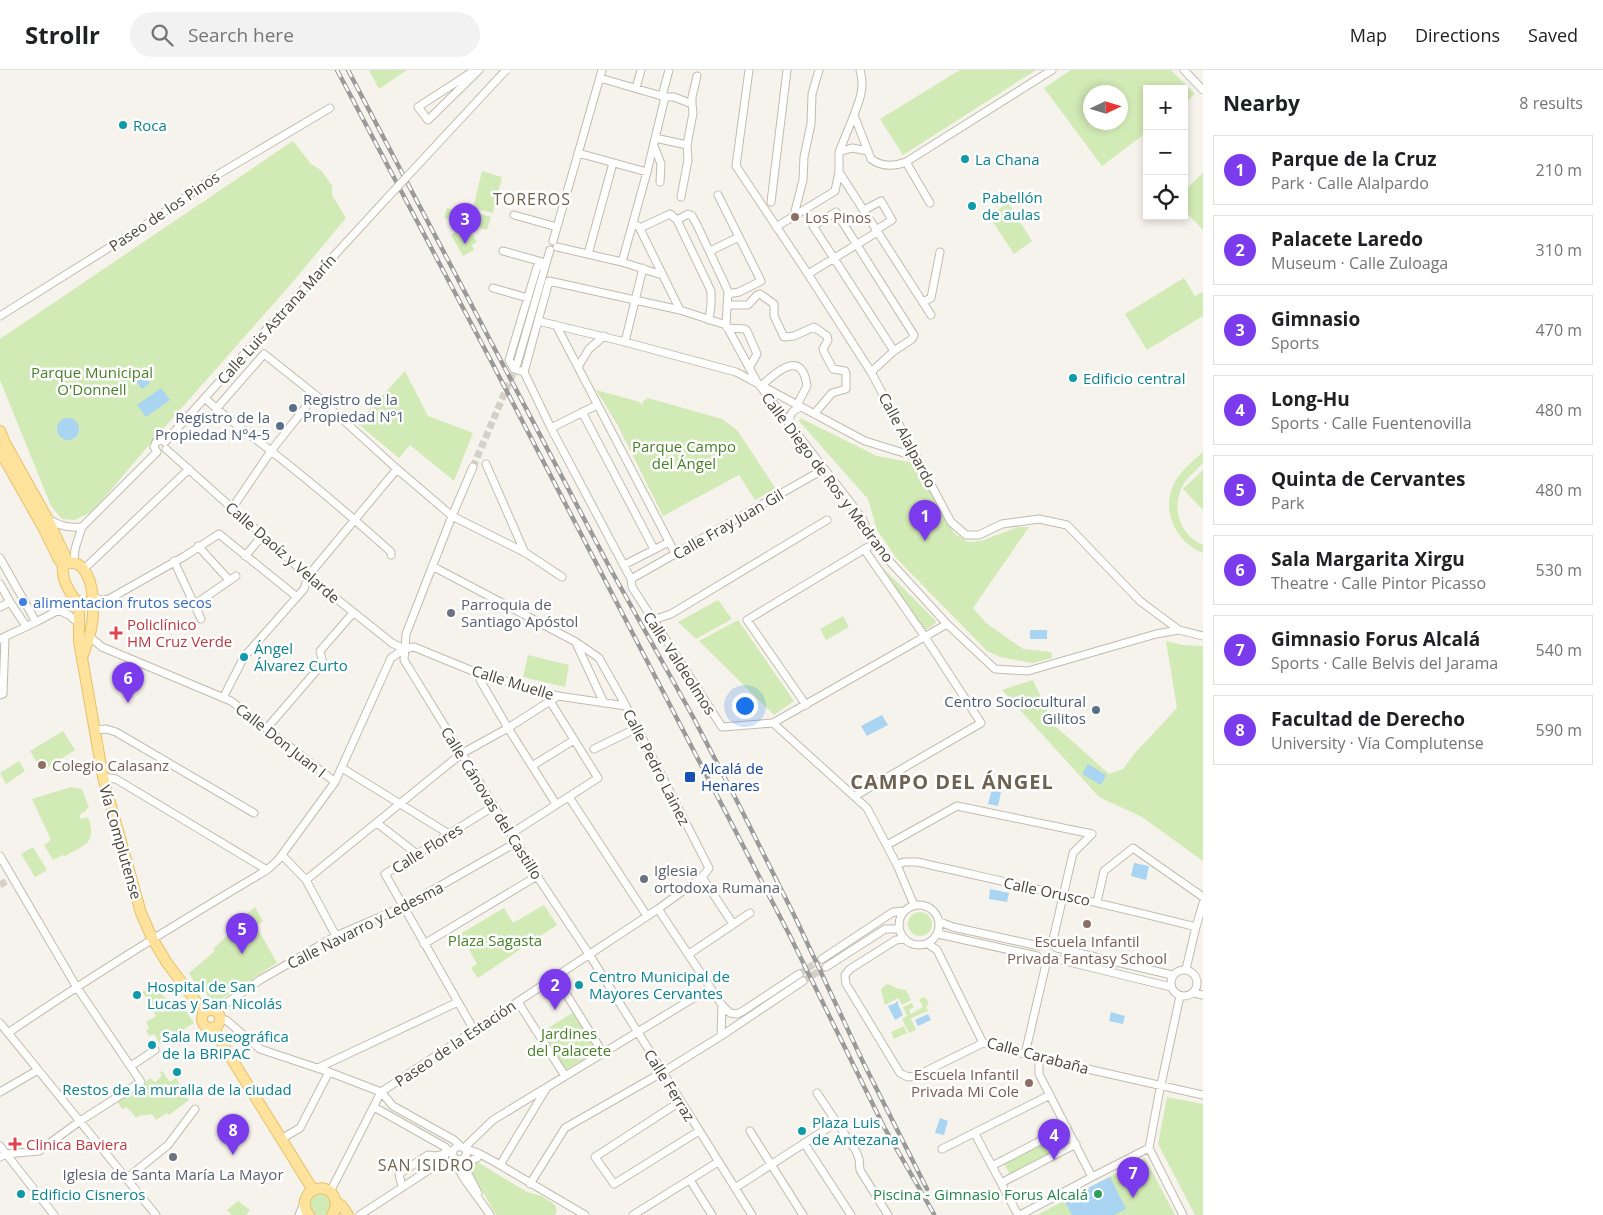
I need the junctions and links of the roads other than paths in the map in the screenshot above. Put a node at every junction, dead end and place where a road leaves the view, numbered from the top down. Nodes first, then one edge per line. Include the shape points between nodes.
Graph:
1 (477, 70) edge
2 (506, 70) edge
3 (602, 70) edge
4 (641, 70) edge
5 (670, 70) edge
6 (749, 70) edge
7 (787, 70) edge
8 (819, 70) edge
9 (860, 70) edge
10 (1052, 70) edge
11 (1184, 70) edge
12 (697, 76) dead end
13 (600, 78) junction
14 (636, 88) junction
15 (1203, 90) edge
16 (663, 96) junction
17 (692, 104) junction
18 (330, 108) dead end
19 (854, 115) junction
20 (654, 141) junction
21 (688, 145) junction
22 (868, 151) junction
23 (578, 152) junction
24 (839, 152) junction
25 (906, 162) junction
26 (613, 163) junction
27 (647, 172) junction
28 (840, 172) junction
29 (660, 182) dead end
30 (718, 195) dead end
31 (680, 197) dead end
32 (770, 202) dead end
33 (930, 203) dead end
34 (864, 210) junction
35 (795, 211) dead end
36 (514, 215) dead end
37 (677, 220) junction
38 (633, 223) junction
39 (557, 227) junction
40 (776, 227) junction
41 (640, 228) junction
42 (876, 230) junction
43 (739, 237) junction
44 (857, 244) junction
45 (553, 246) junction
46 (710, 250) junction
47 (503, 251) dead end
48 (940, 252) dead end
49 (588, 254) junction
50 (833, 258) junction
51 (622, 262) junction
52 (546, 263) junction
53 (643, 268) junction
54 (662, 274) junction
55 (808, 274) junction
56 (493, 288) dead end
57 (728, 294) junction
58 (528, 298) junction
59 (635, 301) junction
60 (923, 302) junction
61 (727, 305) junction
62 (680, 310) junction
63 (931, 315) dead end
64 (0, 316) edge
65 (709, 320) junction
66 (538, 321) junction
67 (556, 325) junction
68 (726, 326) junction
69 (604, 336) junction
70 (625, 342) junction
71 (894, 351) junction
72 (517, 364) tunnel mouth
73 (578, 366) junction
74 (749, 368) junction
75 (524, 372) junction
76 (871, 372) junction
77 (759, 383) junction
78 (315, 395) junction
79 (205, 398) junction
80 (597, 405) junction
81 (799, 406) junction
82 (216, 409) junction
83 (582, 412) junction
84 (814, 414) junction
85 (789, 423) junction
86 (551, 428) junction
87 (0, 430) edge
88 (166, 446) junction
89 (0, 451) edge
90 (271, 451) junction
91 (157, 452) junction
92 (914, 452) junction
93 (486, 464) dead end
94 (473, 467) tunnel mouth
95 (189, 469) junction
96 (397, 469) junction
97 (824, 469) junction
98 (233, 507) junction
99 (452, 516) junction
100 (47, 518) junction
101 (354, 520) junction
102 (827, 520) dead end
103 (82, 527) junction
104 (263, 535) junction
105 (669, 542) junction
106 (873, 543) junction
107 (198, 546) junction
108 (654, 549) junction
109 (864, 549) junction
110 (526, 553) junction
111 (391, 555) dead end
112 (676, 555) junction
113 (245, 556) junction
114 (174, 561) junction
115 (1, 563) edge
116 (68, 564) junction
117 (624, 565) junction
118 (432, 566) junction
119 (84, 569) junction
120 (236, 576) dead end
121 (308, 576) junction
122 (562, 577) dead end
123 (631, 579) junction
124 (229, 580) junction
125 (0, 584) edge
126 (92, 596) junction
127 (297, 597) junction
128 (77, 601) junction
129 (10, 602) junction
130 (194, 605) junction
131 (0, 608) edge
132 (58, 610) junction
133 (353, 613) junction
134 (202, 619) dead end
135 (653, 620) junction
136 (36, 622) junction
137 (79, 624) junction
138 (947, 624) junction
139 (26, 626) junction
140 (1180, 630) junction
141 (1203, 636) edge
142 (90, 637) junction
143 (925, 637) junction
144 (2, 638) edge
145 (576, 642) junction
146 (404, 649) junction
147 (83, 655) junction
148 (480, 680) dead end
149 (0, 695) edge
150 (558, 696) junction
151 (223, 698) junction
152 (550, 701) junction
153 (604, 703) junction
154 (806, 705) junction
155 (626, 706) junction
156 (773, 723) junction
157 (267, 728) junction
158 (508, 728) junction
159 (637, 728) junction
160 (94, 730) junction
161 (574, 740) junction
162 (594, 749) dead end
163 (461, 754) junction
164 (532, 766) junction
165 (342, 768) junction
166 (103, 777) junction
167 (335, 782) junction
168 (855, 796) junction
169 (568, 797) junction
170 (402, 804) junction
171 (556, 804) junction
172 (494, 806) junction
173 (254, 813) dead end
174 (376, 823) junction
175 (512, 833) junction
176 (449, 834) junction
177 (517, 842) junction
178 (887, 845) junction
179 (417, 854) junction
180 (282, 855) junction
181 (0, 856) edge
182 (897, 865) junction
183 (267, 870) junction
184 (537, 876) junction
185 (702, 876) junction
186 (306, 880) junction
187 (1064, 896) junction
188 (1203, 897) edge
189 (1097, 902) junction
190 (1203, 903) edge
191 (914, 905) junction
192 (403, 907) junction
193 (658, 909) junction
194 (904, 911) junction
195 (750, 913) dead end
196 (647, 916) junction
197 (940, 922) junction
198 (732, 924) junction
199 (1196, 927) junction
200 (899, 928) junction
201 (938, 934) junction
202 (336, 936) junction
203 (152, 938) junction
204 (905, 940) junction
205 (424, 944) junction
206 (928, 944) junction
207 (1040, 946) junction
208 (1054, 946) junction
209 (589, 954) junction
210 (688, 954) junction
211 (1037, 956) junction
212 (822, 959) tunnel mouth
213 (1057, 959) junction
214 (1046, 964) junction
215 (826, 967) tunnel mouth
216 (1186, 969) junction
217 (798, 974) tunnel mouth
218 (1172, 975) junction
219 (555, 976) junction
220 (803, 981) tunnel mouth
221 (1200, 982) edge
222 (76, 986) junction
223 (1171, 987) junction
224 (710, 988) junction
225 (1193, 993) junction
226 (1203, 995) edge
227 (1180, 996) junction
228 (458, 1002) junction
229 (518, 1002) junction
230 (722, 1005) junction
231 (214, 1018) junction
232 (0, 1023) edge
233 (474, 1030) junction
234 (8, 1033) junction
235 (638, 1033) junction
236 (721, 1036) junction
237 (983, 1043) junction
238 (155, 1050) dead end
239 (603, 1053) junction
240 (1026, 1054) junction
241 (1039, 1058) junction
242 (131, 1066) junction
243 (318, 1068) junction
244 (38, 1070) junction
245 (329, 1072) junction
246 (664, 1072) junction
247 (565, 1076) junction
248 (1160, 1085) junction
249 (547, 1087) junction
250 (0, 1092) edge
251 (381, 1092) junction
252 (817, 1093) dead end
253 (1050, 1095) junction
254 (1203, 1095) edge
255 (681, 1101) junction
256 (374, 1107) junction
257 (195, 1109) dead end
258 (80, 1121) junction
259 (836, 1122) junction
260 (1067, 1127) junction
261 (699, 1131) junction
262 (750, 1131) dead end
263 (975, 1134) junction
264 (281, 1139) junction
265 (804, 1143) junction
266 (1076, 1144) junction
267 (0, 1146) edge
268 (1149, 1148) junction
269 (942, 1149) dead end
270 (464, 1151) junction
271 (449, 1153) junction
272 (3, 1155) edge
273 (477, 1158) junction
274 (718, 1162) junction
275 (770, 1164) junction
276 (500, 1166) junction
277 (992, 1166) junction
278 (465, 1168) junction
279 (1092, 1176) junction
280 (126, 1179) junction
281 (690, 1180) junction
282 (1001, 1183) junction
283 (530, 1184) junction
284 (402, 1187) junction
285 (735, 1188) junction
286 (313, 1190) junction
287 (330, 1192) junction
288 (336, 1202) junction
289 (305, 1203) junction
290 (482, 1203) junction
291 (54, 1215) edge
292 (156, 1215) edge
293 (299, 1215) edge
294 (309, 1215) edge
295 (332, 1215) edge
296 (348, 1215) edge
297 (360, 1215) edge
298 (490, 1215) edge
299 (585, 1215) edge
300 (633, 1215) edge
301 (712, 1215) edge
302 (752, 1215) edge
303 (803, 1215) edge
304 (851, 1215) edge
305 (888, 1215) edge
306 (1019, 1215) edge
307 (1183, 1215) edge

1 - 1 street via 418,107 428,120
2 - 79 street, Calle Luis Astrana Marín, bridge
3 - 13 street
4 - 14 street
5 - 16 street
6 - 40 street, Calle Alalpardo via 736,166
7 - 32 street
8 - 35 street via 812,94 803,180
9 - 19 street via 863,81 861,96
10 - 25 street
11 - 15 street
12 - 17 street
13 - 14 street
13 - 23 street
14 - 16 street
16 - 17 street
16 - 20 street
17 - 21 street
18 - 64 street, Paseo de los Pinos via 217,175 153,220
19 - 22 street
19 - 24 street
20 - 21 street
20 - 27 street
20 - 29 street via 661,164
21 - 31 street
22 - 24 street via 852,148
22 - 25 street via 877,164 896,166
23 - 26 street
23 - 39 street
24 - 28 street
25 - 33 street
26 - 27 street
26 - 49 street
27 - 38 street
28 - 34 street
28 - 40 street via 835,191
30 - 43 street
34 - 42 street
34 - 42 street via 881,201 892,220
36 - 39 street
37 - 41 street via 670,214
37 - 46 street via 688,214 692,216
37 - 65 street via 711,291
38 - 41 street
38 - 51 street
39 - 45 street
40 - 55 street, Calle Alalpardo
41 - 54 street
42 - 44 street
42 - 60 street
43 - 46 street
43 - 57 street via 761,281
44 - 50 street
44 - 50 street via 836,212 813,226
44 - 71 street via 914,335
45 - 49 street
45 - 52 street
46 - 57 street
47 - 52 street
48 - 60 street via 931,298
49 - 51 street
50 - 55 street
50 - 71 street
51 - 53 street
52 - 58 street, Calle Valdeolmos via 537,267
52 - 72 street
53 - 54 street
53 - 59 street
54 - 62 street
55 - 76 street, Calle Alalpardo
56 - 58 street
57 - 61 street
58 - 75 street, Calle Valdeolmos via 509,360 514,369
59 - 62 street
59 - 66 street via 549,281
59 - 70 street
60 - 63 street
61 - 68 street
61 - 84 street via 748,305 760,294 774,304 774,316 784,337 814,327 828,336 824,352 833,369 845,371 846,389 832,393
62 - 65 street
65 - 68 street
66 - 67 street, Calle Diego de Ros y Medrano
66 - 75 street
67 - 69 street, Calle Diego de Ros y Medrano
67 - 73 street
68 - 74 street
68 - 74 street via 747,331 757,354
69 - 70 street, Calle Diego de Ros y Medrano
69 - 73 street via 589,349
70 - 77 street, Calle Diego de Ros y Medrano via 736,372
71 - 76 street
73 - 80 street
74 - 77 street
75 - 86 street, Calle Valdeolmos
76 - 92 street, Calle Alalpardo
77 - 81 street
77 - 81 street via 781,369 798,366 808,386
77 - 85 street, Calle Diego de Ros y Medrano
78 - 82 street, Calle Luis Astrana Marín via 264,354
78 - 90 street
78 - 96 street
79 - 82 street
79 - 88 street, Calle Luis Astrana Marín
80 - 83 street
80 - 105 street
81 - 84 street
81 - 85 street via 789,418
82 - 90 street
83 - 86 street
83 - 108 street
84 - 92 street via 865,441 907,454
85 - 97 street, Calle Diego de Ros y Medrano
86 - 117 street, Calle Valdeolmos
87 - 100 main road
88 - 91 street via 163,453
88 - 91 street via 161,440 156,442
88 - 95 street, Calle Daoíz y Velarde
89 - 116 main road via 44,529
90 - 98 street
90 - 101 street
91 - 103 street
92 - 140 street, Calle Alalpardo via 951,522 966,535 979,535 1002,524 1039,519 1067,525 1140,601
93 - 110 street
94 - 99 street
95 - 98 street, Calle Daoíz y Velarde
95 - 119 street
96 - 99 street
96 - 101 street
97 - 106 street, Calle Diego de Ros y Medrano via 863,520
97 - 112 street, Calle Fray Juan Gil
98 - 104 street, Calle Daoíz y Velarde
99 - 110 street
99 - 118 street
100 - 103 street via 65,527
100 - 116 main road
101 - 111 street
101 - 121 street
102 - 135 street via 671,614
103 - 116 street
104 - 113 street
104 - 121 street, Calle Daoíz y Velarde
105 - 108 street
105 - 112 street
106 - 109 street
106 - 138 street, Calle Diego de Ros y Medrano
107 - 113 street via 219,534
107 - 114 street
107 - 124 street
108 - 117 street
109 - 143 street
109 - 154 street via 747,620
110 - 122 street
112 - 123 street, Calle Fray Juan Gil
113 - 127 street
114 - 126 street via 109,599 100,600
114 - 130 street
115 - 136 street
116 - 119 main road via 81,565
116 - 128 main road via 62,573
117 - 123 street, Calle Valdeolmos
118 - 145 street
118 - 146 street via 406,634
119 - 126 main road, Vía Complutense via 92,587
120 - 124 street
121 - 127 street
121 - 133 street, Calle Daoíz y Velarde
123 - 135 street, Calle Valdeolmos via 632,587
124 - 130 street
125 - 129 street
126 - 128 main road via 85,602
126 - 142 main road, Vía Complutense
127 - 151 street via 244,656
128 - 132 street
128 - 137 main road, Vía Complutense
129 - 131 street
129 - 139 street
130 - 134 street
132 - 136 street
132 - 137 street
133 - 146 street, Calle Daoíz y Velarde
133 - 157 street via 320,651 323,663
135 - 156 street, Calle Valdeolmos via 722,727
136 - 139 street
137 - 147 main road, Vía Complutense
138 - 140 street, Calle Diego de Ros y Medrano via 995,669 1028,671
138 - 143 street
139 - 144 street
140 - 141 street
142 - 147 main road, Vía Complutense
142 - 151 street, Calle Don Juan I via 102,647
143 - 154 street
143 - 168 street via 981,723
144 - 149 street via 3,694
145 - 153 street
145 - 155 street, Calle Pedro Lainez via 599,658
146 - 150 street, Calle Muelle via 414,647 475,672
146 - 163 street, Calle Cánovas del Castillo via 404,660
146 - 165 street via 391,658
147 - 160 main road, Vía Complutense
148 - 158 street
150 - 152 street
150 - 153 street, Calle Muelle
151 - 157 street, Calle Don Juan I
152 - 158 street
152 - 161 street
153 - 155 street, Calle Muelle
154 - 156 street
155 - 159 street, Calle Pedro Lainez
156 - 168 street
157 - 167 street, Calle Don Juan I
158 - 163 street
158 - 164 street
159 - 162 street
159 - 185 street, Calle Pedro Lainez via 709,868
160 - 166 main road, Vía Complutense
160 - 173 street via 116,732
161 - 164 street
161 - 169 street via 598,778
163 - 170 street
163 - 172 street, Calle Cánovas del Castillo
164 - 171 street
165 - 167 street
165 - 170 street
166 - 183 street via 116,779
166 - 203 main road, Vía Complutense via 141,913
167 - 180 street
168 - 178 street via 867,808
169 - 171 street
169 - 196 street
170 - 174 street
170 - 176 street
171 - 175 street
172 - 175 street, Calle Cánovas del Castillo
172 - 176 street, Calle Flores
174 - 179 street
174 - 186 street
175 - 177 street, Calle Cánovas del Castillo
176 - 179 street, Calle Flores
177 - 184 street, Calle Cánovas del Castillo
177 - 192 street, Calle Navarro y Ledesma
178 - 182 street
178 - 187 street via 957,806 1092,834 1073,853
179 - 192 street, Calle Flores via 385,874
180 - 183 street
180 - 186 street
181 - 222 street
182 - 187 street, Calle Orusco via 918,862
182 - 191 street
183 - 203 street
184 - 205 street
184 - 209 street, Calle Cánovas del Castillo
185 - 193 street, Paseo de la Estación
185 - 198 street
186 - 202 street
187 - 189 street, Calle Orusco
187 - 208 street
188 - 189 street via 1133,848 1104,871
189 - 199 street, Calle Orusco
190 - 199 street
191 - 194 street
191 - 197 street via 921,904 933,910
192 - 202 street, Calle Navarro y Ledesma
192 - 205 street, Calle Flores
193 - 196 street, Paseo de la Estación
193 - 210 street
194 - 200 street
194 - 212 street via 893,912
195 - 198 street
196 - 209 street, Paseo de la Estación
197 - 201 street
197 - 207 street
198 - 210 street
199 - 216 street
200 - 204 street
200 - 215 street via 885,929
201 - 206 street
201 - 211 street
202 - 231 street, Calle Navarro y Ledesma via 260,980
203 - 222 street
203 - 231 main road, Vía Complutense via 167,963
204 - 206 street via 913,945
204 - 237 street via 896,940 845,975 846,984 900,1073 916,1076
205 - 228 street, Calle Flores
206 - 237 street, Calle Carabaña via 937,950
207 - 208 street via 1045,943
207 - 211 street
208 - 213 street
208 - 218 street
209 - 219 street, Paseo de la Estación
209 - 235 street, Calle Ferraz
210 - 224 street
211 - 214 street
213 - 214 street
213 - 223 street
214 - 240 street
216 - 218 street
216 - 221 street via 1194,973
217 - 230 street via 743,1011 730,1013
218 - 223 street
219 - 229 street, Paseo de la Estación
219 - 239 street
220 - 236 street
221 - 225 street
222 - 234 street
222 - 242 street
223 - 227 street
224 - 230 street
224 - 235 street
225 - 226 street
225 - 227 street
227 - 248 street
228 - 233 street, Calle Flores
228 - 243 street
229 - 233 street, Paseo de la Estación
229 - 247 street
230 - 236 street
231 - 243 street via 226,1020 260,1049
231 - 264 main road, Vía Complutense via 223,1045
232 - 234 street
233 - 251 street, Paseo de la Estación
234 - 244 street
235 - 239 street
235 - 246 street, Calle Ferraz
236 - 246 street
237 - 240 street, Calle Carabaña
238 - 242 street
239 - 247 street
240 - 241 street, Calle Carabaña
241 - 248 street, Calle Carabaña
241 - 253 street via 1039,1074
242 - 258 street via 141,1082
243 - 245 street
244 - 250 street
244 - 258 street
245 - 251 street
245 - 264 street via 300,1128
246 - 255 street, Calle Ferraz
246 - 283 street via 566,1128
247 - 249 street
248 - 254 street, Calle Carabaña
248 - 268 street
249 - 270 street via 493,1120
249 - 276 street
251 - 256 street
251 - 270 street via 393,1106 454,1140
252 - 259 street
253 - 260 street
253 - 263 street
255 - 261 street, Calle Ferraz
255 - 261 street via 595,1157 614,1184
256 - 271 street
256 - 287 street
257 - 280 street via 168,1145
258 - 272 street via 39,1151
258 - 280 street
259 - 265 street
259 - 305 street via 856,1151 860,1170
260 - 266 street
260 - 277 street
261 - 274 street, Calle Ferraz
262 - 275 street
263 - 269 street
263 - 277 street
264 - 286 main road, Vía Complutense
265 - 275 street
265 - 304 street
266 - 279 street
266 - 282 street
267 - 272 street
268 - 279 street
268 - 307 street
270 - 271 street via 454,1148
270 - 271 street via 458,1160
270 - 273 street
270 - 276 street via 478,1154
270 - 278 street
271 - 284 street via 444,1160
271 - 284 street via 428,1155 399,1174
271 - 290 street
272 - 291 street
273 - 278 street via 468,1161
273 - 283 street via 528,1186
274 - 281 street
274 - 285 street, Calle Ferraz
275 - 285 street
275 - 303 street
276 - 283 street
277 - 282 street
278 - 290 street
279 - 306 street
280 - 292 street
281 - 300 street
281 - 301 street
282 - 306 street
283 - 299 street
284 - 297 street
285 - 302 street, Calle Ferraz
286 - 287 main road via 323,1188
286 - 289 main road
287 - 288 main road
288 - 295 main road
288 - 296 main road
289 - 293 street
289 - 294 main road
290 - 298 street

